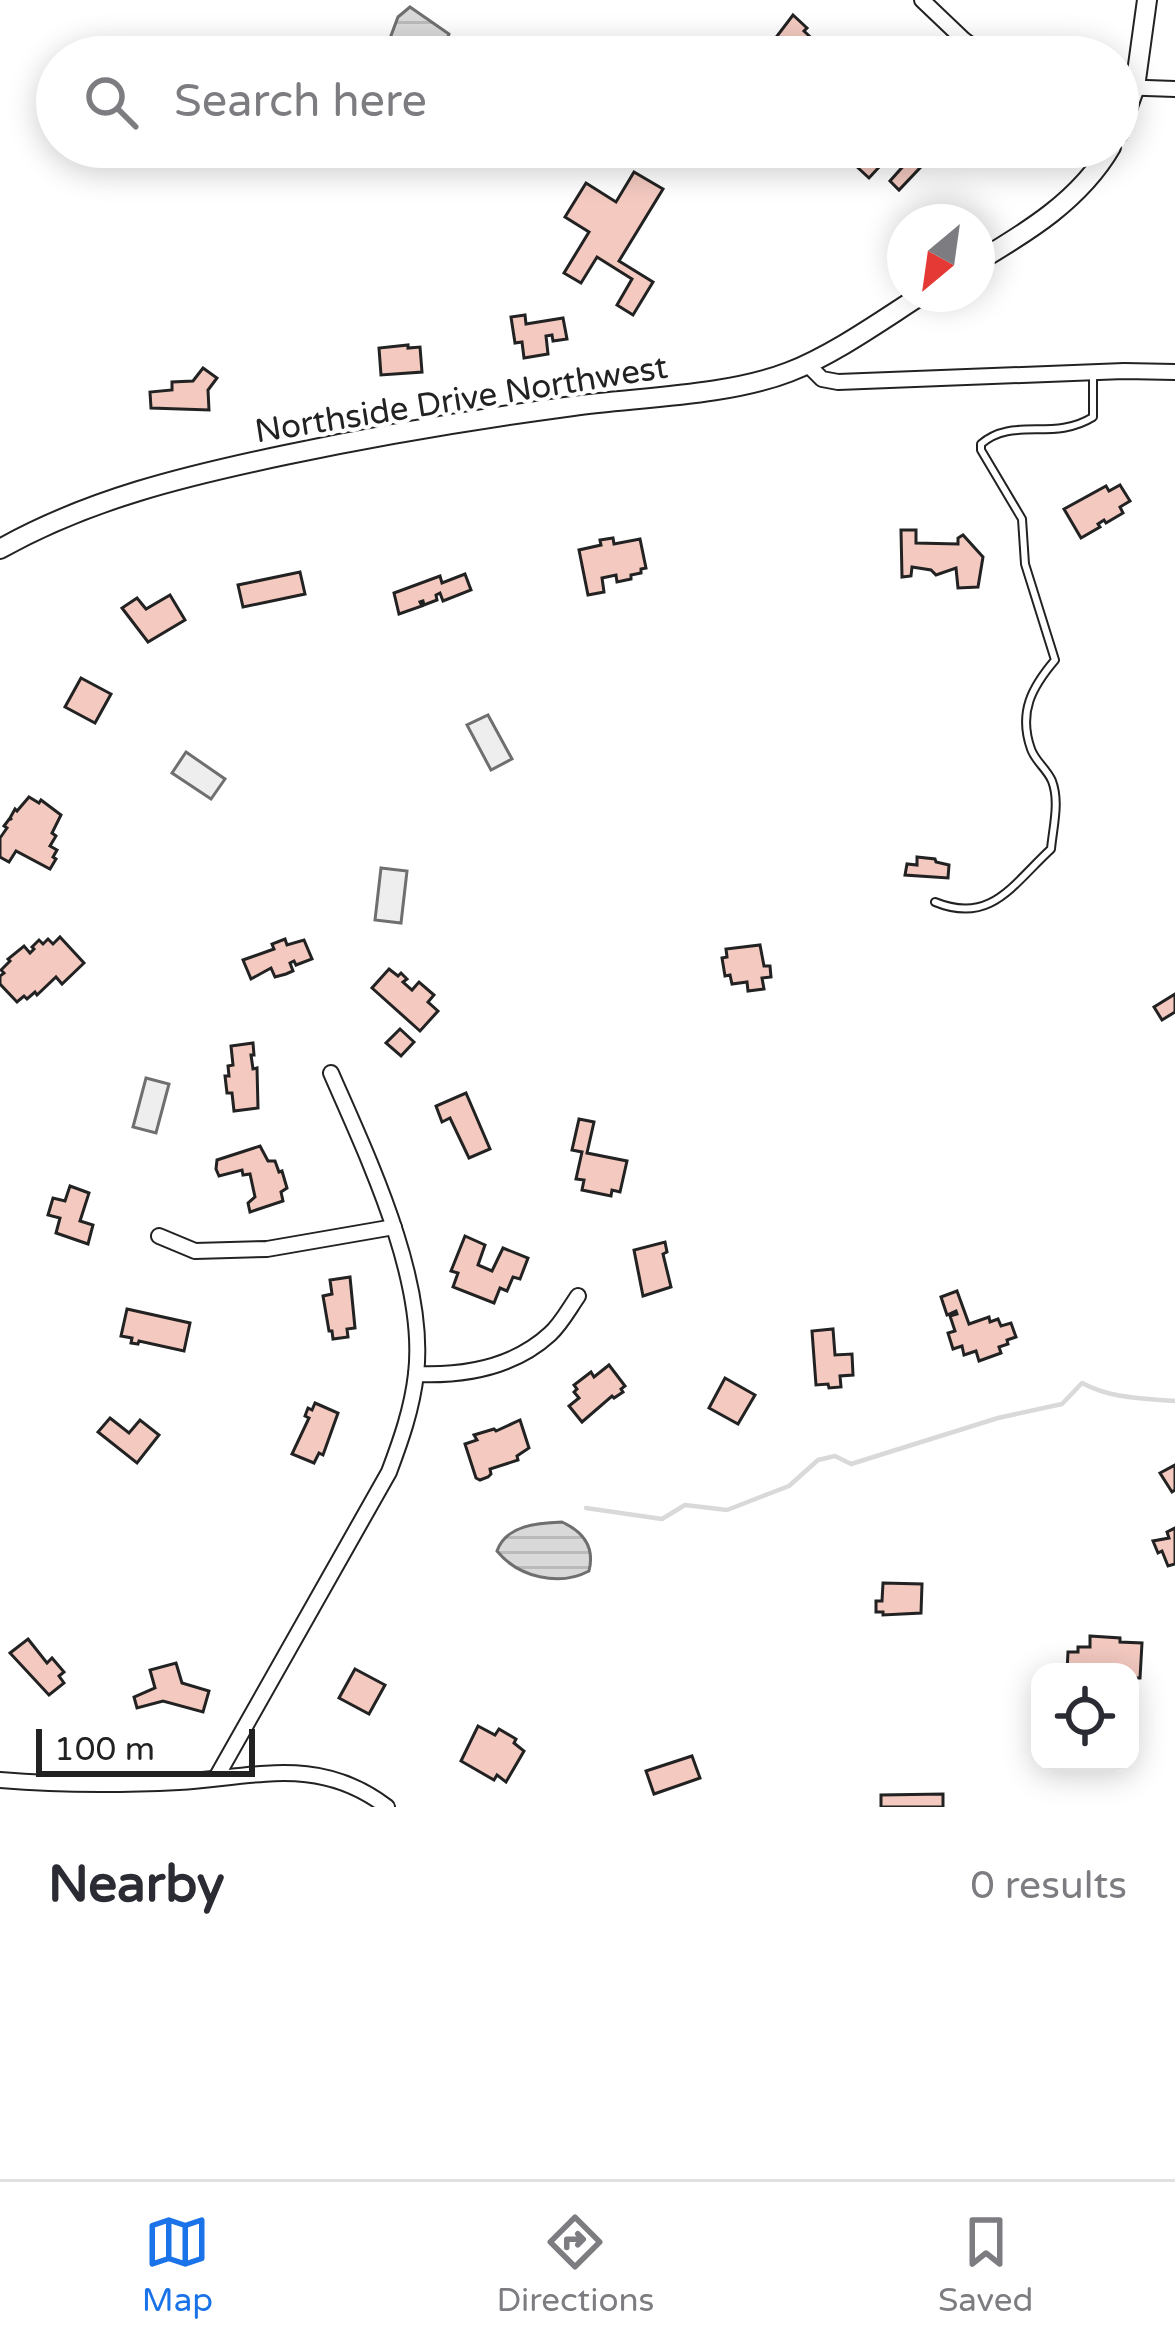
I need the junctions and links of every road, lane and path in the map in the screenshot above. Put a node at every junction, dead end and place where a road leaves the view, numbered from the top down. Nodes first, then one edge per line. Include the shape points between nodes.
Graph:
1 (922, 0) edge
2 (1147, 0) edge
3 (960, 36) edge
4 (1139, 36) edge
5 (1139, 88) edge
6 (1175, 89) edge
7 (1096, 168) edge
8 (995, 250) edge
9 (893, 312) edge
10 (807, 364) junction
11 (1093, 372) junction
12 (1175, 372) edge
13 (0, 549) edge
14 (934, 902) dead end
15 (331, 1073) dead end
16 (394, 1227) junction
17 (159, 1236) dead end
18 (578, 1296) dead end
19 (416, 1374) junction
20 (216, 1778) junction
21 (0, 1780) edge
22 (387, 1807) edge

1 - 3 street
2 - 4 main road
5 - 6 street
7 - 8 main road via 1063,206
9 - 10 main road, Northside Drive Northwest
10 - 11 street via 822,380 838,382
10 - 13 main road, Northside Drive Northwest via 745,383 491,417 212,470 85,508
11 - 12 street
11 - 14 lane via 1093,417 1062,429 997,432 981,444 1022,519 1025,564 1054,660 1030,693 1027,720 1031,751 1056,800 1051,849 998,900 958,912
15 - 16 street
16 - 17 street via 267,1250 194,1251
16 - 19 street via 413,1311
18 - 19 street via 547,1337 518,1356 464,1373
19 - 20 street via 389,1472
20 - 21 street
20 - 22 street via 332,1777

